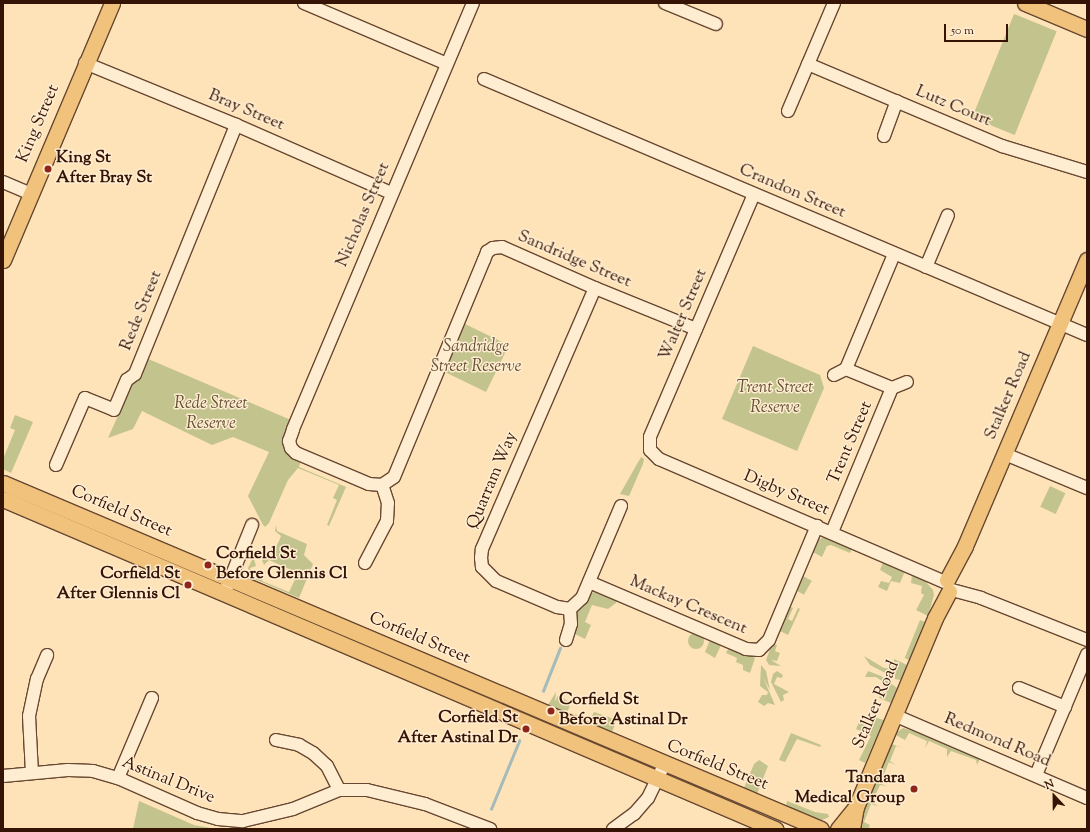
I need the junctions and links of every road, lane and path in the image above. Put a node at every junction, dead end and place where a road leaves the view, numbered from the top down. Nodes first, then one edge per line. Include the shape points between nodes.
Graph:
1 (112, 3) edge
2 (304, 3) edge
3 (473, 3) edge
4 (665, 3) edge
5 (834, 3) edge
6 (1025, 3) edge
7 (716, 24) dead end
8 (1087, 29) edge
9 (85, 63) junction
10 (447, 64) junction
11 (808, 64) junction
12 (484, 79) dead end
13 (897, 101) junction
14 (788, 111) dead end
15 (236, 125) junction
16 (884, 136) dead end
17 (1087, 172) edge
18 (3, 182) edge
19 (391, 193) junction
20 (31, 194) junction
21 (754, 194) junction
22 (948, 215) dead end
23 (894, 254) junction
24 (3, 260) edge
25 (1087, 260) edge
26 (926, 267) junction
27 (595, 288) junction
28 (1060, 324) junction
29 (696, 328) junction
30 (1087, 335) edge
31 (846, 369) junction
32 (834, 375) dead end
33 (907, 382) dead end
34 (892, 388) junction
35 (650, 450) joint
36 (1005, 454) junction
37 (56, 464) dead end
38 (382, 485) junction
39 (3, 488) edge
40 (1087, 488) edge
41 (621, 506) dead end
42 (252, 525) dead end
43 (817, 526) junction
44 (832, 532) junction
45 (365, 563) dead end
46 (230, 579) junction
47 (588, 582) junction
48 (948, 586) junction
49 (224, 593) junction
50 (570, 609) junction
51 (566, 640) dead end
52 (1087, 640) edge
53 (1087, 654) edge
54 (47, 655) dead end
55 (1019, 688) dead end
56 (152, 698) dead end
57 (1065, 707) junction
58 (894, 715) junction
59 (276, 740) dead end
60 (664, 765) junction
61 (32, 773) junction
62 (1036, 775) junction
63 (3, 776) edge
64 (118, 778) junction
65 (658, 779) junction
66 (339, 790) junction
67 (1087, 798) edge
68 (856, 807) junction
69 (484, 828) edge
70 (613, 829) edge
71 (775, 829) edge
72 (821, 829) edge
73 (838, 829) edge
74 (852, 829) edge

1 - 9 main road, King Street
2 - 10 street
3 - 10 street, Nicholas Street
4 - 7 street
5 - 11 street
6 - 8 main road
9 - 15 street, Bray Street
9 - 20 main road, King Street
10 - 19 street, Nicholas Street
11 - 13 street, Lutz Court
11 - 14 street
12 - 21 street, Crandon Street
13 - 16 street
13 - 17 street, Lutz Court via 1002,146
15 - 19 street, Bray Street
15 - 37 street, Rede Street via 136,374 127,380 114,410 85,398
18 - 20 street
19 - 38 street, Nicholas Street via 288,441 296,453 369,484
20 - 24 main road, King Street
21 - 23 street, Crandon Street
21 - 29 street, Walter Street
22 - 26 street
23 - 26 street, Crandon Street
23 - 31 street
25 - 28 main road, Stalker Road
26 - 28 street, Crandon Street
27 - 29 street, Sandridge Street
27 - 38 street, Sandridge Street via 502,247 490,249 397,470 389,481
27 - 50 street, Quarram Way via 482,550 481,558 482,567 496,581 558,607
28 - 30 street, Crandon Street
28 - 36 main road, Stalker Road
29 - 35 street, Walter Street via 650,437
31 - 32 street
31 - 34 street, Trent Street
33 - 34 street, Trent Street
34 - 44 street, Trent Street
35 - 43 street, Digby Street via 659,460
36 - 40 street
36 - 48 main road, Stalker Road
38 - 45 street via 388,503 387,521
39 - 46 main road, Corfield Street
39 - 49 main road, Corfield Street
41 - 47 street
42 - 46 street
43 - 44 street, Digby Street
43 - 47 street, Mackay Crescent via 769,640 759,650 746,650
44 - 48 street, Digby Street via 911,566
46 - 49 street
46 - 60 main road, Corfield Street
47 - 50 street via 582,598
48 - 52 street, Digby Street
48 - 58 main road, Stalker Road
49 - 65 main road, Corfield Street
50 - 51 street via 571,624
53 - 57 street
54 - 61 street via 37,680 29,716
55 - 57 street
56 - 64 street
57 - 62 street
58 - 62 street, Redmond Road
58 - 68 main road, Stalker Road
59 - 66 street via 299,745 314,753 327,766
60 - 65 street
60 - 72 main road, Corfield Street
61 - 63 street, Astinal Drive
61 - 64 street, Astinal Drive via 93,771
62 - 67 street, Redmond Road
64 - 66 street, Astinal Drive via 197,813 218,819 243,821 293,809
65 - 70 street via 648,798 634,814
65 - 71 main road, Corfield Street
66 - 69 street, Astinal Drive via 367,790 425,804
68 - 73 main road, Stalker Road
68 - 74 main road, Stalker Road

